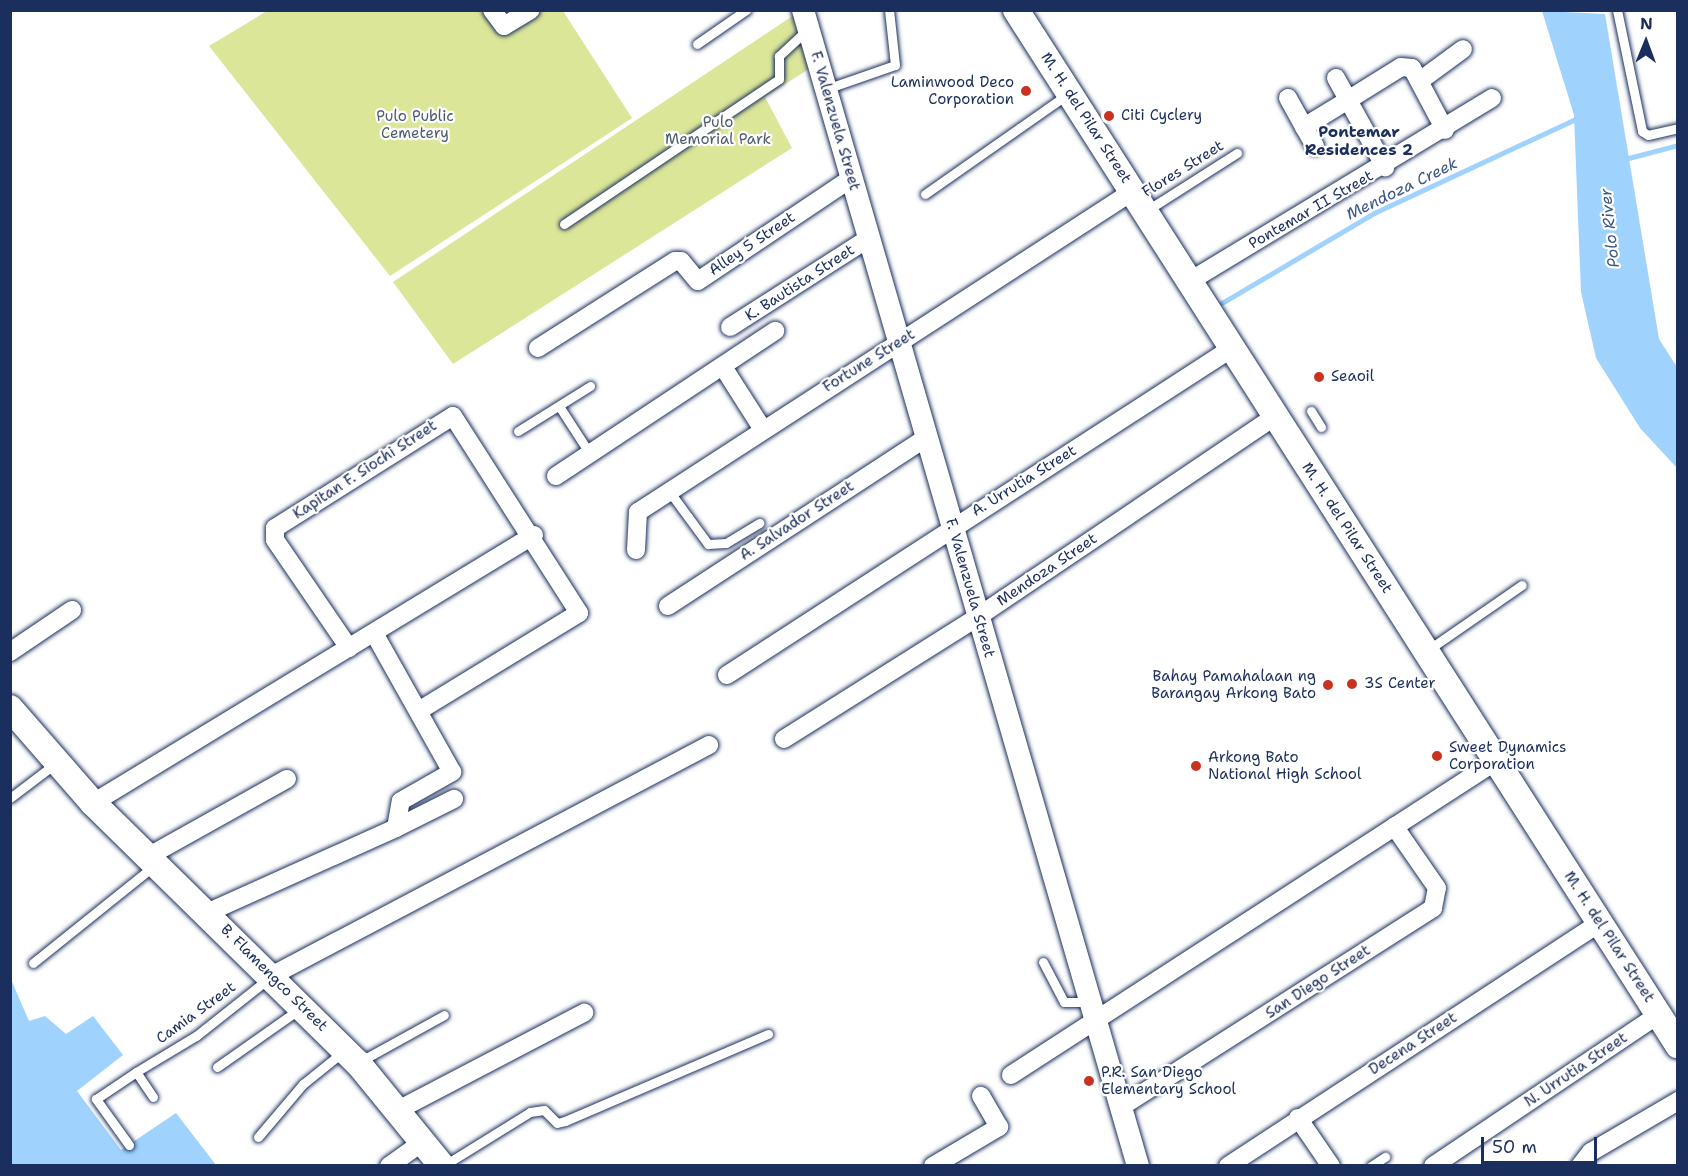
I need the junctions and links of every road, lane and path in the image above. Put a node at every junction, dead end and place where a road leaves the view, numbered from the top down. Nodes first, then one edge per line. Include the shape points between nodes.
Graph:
1 (492, 10) edge
2 (531, 10) edge
3 (746, 10) edge
4 (889, 10) edge
5 (1016, 10) edge
6 (1617, 10) edge
7 (808, 26) edge
8 (697, 44) dead end
9 (1463, 49) dead end
10 (1335, 78) dead end
11 (1421, 80) junction
12 (826, 89) junction
13 (1069, 93) junction
14 (1288, 98) dead end
15 (1492, 98) dead end
16 (1348, 100) junction
17 (1305, 127) junction
18 (1677, 128) edge
19 (1445, 130) junction
20 (1315, 146) dead end
21 (1237, 153) dead end
22 (1385, 167) junction
23 (852, 178) junction
24 (925, 194) dead end
25 (1140, 201) junction
26 (564, 224) dead end
27 (869, 238) junction
28 (1190, 281) junction
29 (730, 327) dead end
30 (776, 332) dead end
31 (899, 343) junction
32 (538, 348) dead end
33 (1232, 348) junction
34 (725, 370) junction
35 (590, 386) dead end
36 (559, 406) junction
37 (1311, 411) dead end
38 (1276, 416) junction
39 (1321, 427) dead end
40 (762, 428) junction
41 (518, 431) dead end
42 (927, 437) junction
43 (590, 454) junction
44 (556, 476) dead end
45 (669, 491) junction
46 (759, 523) dead end
47 (952, 526) junction
48 (534, 535) junction
49 (636, 549) dead end
50 (1522, 585) dead end
51 (668, 606) dead end
52 (72, 610) dead end
53 (979, 616) junction
54 (374, 633) junction
55 (349, 648) junction
56 (1426, 651) junction
57 (10, 652) edge
58 (727, 675) dead end
59 (10, 708) edge
60 (420, 710) junction
61 (784, 739) dead end
62 (709, 745) dead end
63 (1496, 761) junction
64 (56, 764) junction
65 (287, 779) dead end
66 (10, 798) edge
67 (454, 799) dead end
68 (93, 803) junction
69 (1394, 826) junction
70 (396, 828) junction
71 (153, 860) junction
72 (209, 912) junction
73 (1600, 923) junction
74 (1043, 962) dead end
75 (33, 963) dead end
76 (273, 975) junction
77 (303, 1007) junction
78 (1093, 1012) junction
79 (584, 1013) dead end
80 (444, 1015) dead end
81 (1658, 1015) junction
82 (768, 1034) dead end
83 (1677, 1045) edge
84 (352, 1056) junction
85 (217, 1067) dead end
86 (136, 1072) junction
87 (1011, 1075) dead end
88 (981, 1096) dead end
89 (153, 1097) dead end
90 (1677, 1101) edge
91 (1121, 1107) junction
92 (400, 1109) junction
93 (1298, 1118) junction
94 (258, 1137) dead end
95 (424, 1140) junction
96 (129, 1145) dead end
97 (1385, 1156) dead end
98 (389, 1166) edge
99 (443, 1166) edge
100 (933, 1166) edge
101 (1138, 1166) edge
102 (1228, 1166) edge
103 (1331, 1166) edge
104 (1371, 1166) edge
105 (1433, 1166) edge
106 (1580, 1166) edge

1 - 2 street via 504,26
3 - 8 lane
4 - 12 lane via 895,65
5 - 13 main road, M. H. del Pilar Street
6 - 18 lane via 1642,131 1648,135
7 - 12 street, F. Valenzuela Street
7 - 26 lane via 779,56 779,79
9 - 11 street
10 - 16 street
11 - 16 street via 1412,68 1401,67
11 - 19 street
12 - 23 street, F. Valenzuela Street
13 - 24 lane
13 - 25 main road, M. H. del Pilar Street
14 - 17 street
15 - 19 street, Pontemar II Street
16 - 17 street
16 - 22 street
17 - 20 street
19 - 22 street, Pontemar II Street
21 - 25 lane, Flores Street
22 - 28 street, Pontemar II Street
23 - 27 street, F. Valenzuela Street
23 - 32 street, Alley 5 Street via 698,281 681,261 675,261
25 - 28 main road, M. H. del Pilar Street
25 - 31 street, Fortune Street
27 - 29 street, K. Bautista Street
27 - 31 street, F. Valenzuela Street
28 - 33 main road, M. H. del Pilar Street
30 - 34 street
31 - 40 street, Fortune Street
31 - 42 street, F. Valenzuela Street
33 - 38 main road, M. H. del Pilar Street
33 - 47 street, A. Urrutia Street
34 - 40 street
34 - 43 street
35 - 36 lane
36 - 41 lane
36 - 43 lane
37 - 39 lane
38 - 53 street, Mendoza Street
38 - 56 main road, M. H. del Pilar Street
40 - 45 street, Fortune Street
42 - 47 street, F. Valenzuela Street
42 - 51 street, A. Salvador Street
43 - 44 street
45 - 46 lane via 708,544 726,543
45 - 49 street, Fortune Street via 636,515
47 - 53 street, F. Valenzuela Street
47 - 58 street, A. Urrutia Street
48 - 54 street
48 - 55 street, Kapitan F. Siochi Street via 459,420 448,417 275,528 275,540
48 - 60 street, Kapitan F. Siochi Street via 579,616
50 - 56 lane
52 - 57 street
53 - 61 street, Mendoza Street
53 - 78 street, F. Valenzuela Street
54 - 55 street
54 - 60 street
55 - 68 street
56 - 63 main road, M. H. del Pilar Street
59 - 64 main road, B. Flamengco Street
60 - 70 street via 453,769 401,801
62 - 76 street
63 - 69 street
63 - 73 main road, M. H. del Pilar Street
64 - 66 lane
64 - 68 main road, B. Flamengco Street
65 - 71 street
67 - 70 street
68 - 71 main road, B. Flamengco Street
69 - 78 street
69 - 91 street, San Diego Street via 1437,888 1433,908
70 - 72 street
71 - 72 main road, B. Flamengco Street
71 - 75 lane
72 - 76 main road, B. Flamengco Street
73 - 81 main road, M. H. del Pilar Street
73 - 93 street, Decena Street
74 - 78 lane via 1064,1002
76 - 77 main road, B. Flamengco Street
76 - 86 lane, Camia Street via 196,1036
77 - 84 main road, B. Flamengco Street
77 - 85 lane
78 - 87 street
78 - 91 street, F. Valenzuela Street
79 - 92 street
80 - 84 lane
81 - 83 main road, M. H. del Pilar Street
81 - 105 street, N. Urrutia Street
82 - 99 lane via 565,1121 557,1123 544,1110 530,1112
84 - 92 main road, B. Flamengco Street
84 - 94 lane via 303,1084
86 - 89 lane
86 - 96 lane, Camia Street via 96,1099
88 - 100 street via 999,1127
90 - 106 street via 1592,1152
91 - 101 street, F. Valenzuela Street
92 - 95 main road, B. Flamengco Street
93 - 102 street, Decena Street
93 - 103 street
95 - 98 street
95 - 99 main road, B. Flamengco Street
97 - 104 lane

